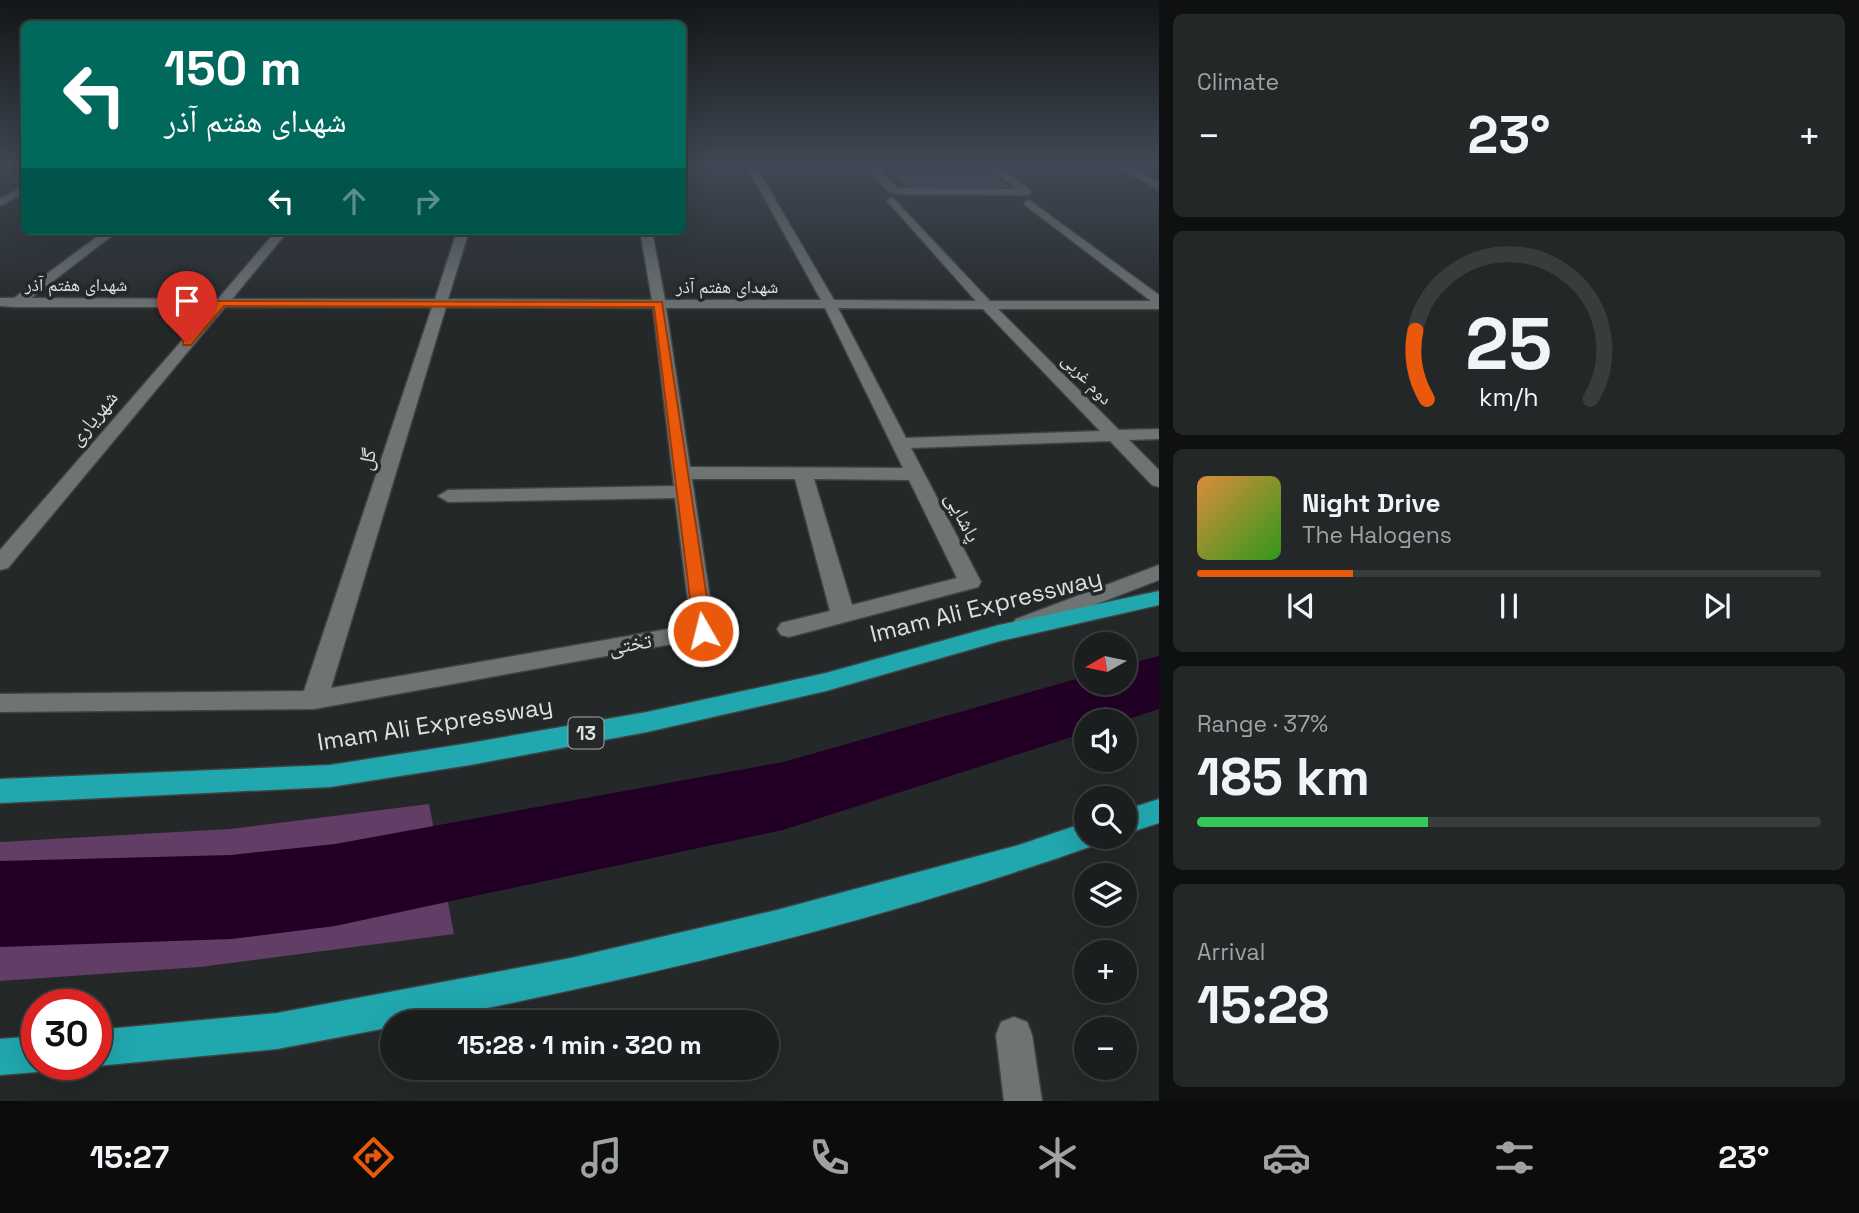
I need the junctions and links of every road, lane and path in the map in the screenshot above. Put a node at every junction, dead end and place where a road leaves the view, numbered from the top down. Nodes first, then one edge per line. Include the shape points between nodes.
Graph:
1 (780, 216) edge
2 (907, 216) edge
3 (1052, 216) edge
4 (107, 235) edge
5 (279, 235) edge
6 (462, 235) edge
7 (647, 235) edge
8 (0, 302) edge
9 (17, 302) junction
10 (221, 303) junction
11 (440, 303) junction
12 (1159, 303) edge
13 (659, 304) junction
14 (831, 304) junction
15 (987, 305) junction
16 (0, 315) edge
17 (1159, 435) edge
18 (1116, 437) junction
19 (900, 443) junction
20 (803, 474) junction
21 (916, 474) junction
22 (1159, 481) edge
23 (683, 483) junction
24 (448, 496) dead end
25 (0, 563) edge
26 (1159, 572) edge
27 (1159, 598) edge
28 (843, 615) junction
29 (789, 629) dead end
30 (999, 633) junction
31 (314, 700) junction
32 (0, 703) edge
33 (0, 791) edge
34 (1159, 811) edge
35 (1137, 818) edge
36 (1074, 839) edge
37 (1013, 1035) dead end
38 (112, 1046) edge
39 (21, 1055) edge
40 (0, 1057) edge
41 (1023, 1101) edge

1 - 14 street, پاشایی
2 - 15 street, دوم غربی
3 - 12 street
4 - 9 street
5 - 10 street, شهریاری
6 - 11 street, گل
7 - 13 street, تختی
8 - 9 street, شهدای هفتم آذر
9 - 10 street, شهدای هفتم آذر
9 - 16 street
10 - 11 street, شهدای هفتم آذر
10 - 25 street, شهریاری
11 - 13 street, شهدای هفتم آذر
11 - 31 street, گل
12 - 15 street, شهدای هفتم آذر
13 - 14 street, شهدای هفتم آذر
13 - 23 street, تختی
14 - 15 street, شهدای هفتم آذر
14 - 19 street, پاشایی
15 - 18 street, دوم غربی
17 - 18 street
18 - 19 street
18 - 22 street, دوم غربی
19 - 21 street, پاشایی
20 - 21 street
20 - 23 street
20 - 28 street
21 - 28 street, پاشایی via 971,582
23 - 24 street
23 - 31 street, تختی via 703,631
26 - 30 street
27 - 30 highway, Imam Ali Expressway / 13
28 - 29 street, پاشایی
30 - 33 highway, Imam Ali Expressway / 13 via 826,681 648,723 444,758 330,776
31 - 32 street
34 - 35 highway
36 - 38 highway via 777,925 571,975 277,1031
37 - 41 street
39 - 40 highway

